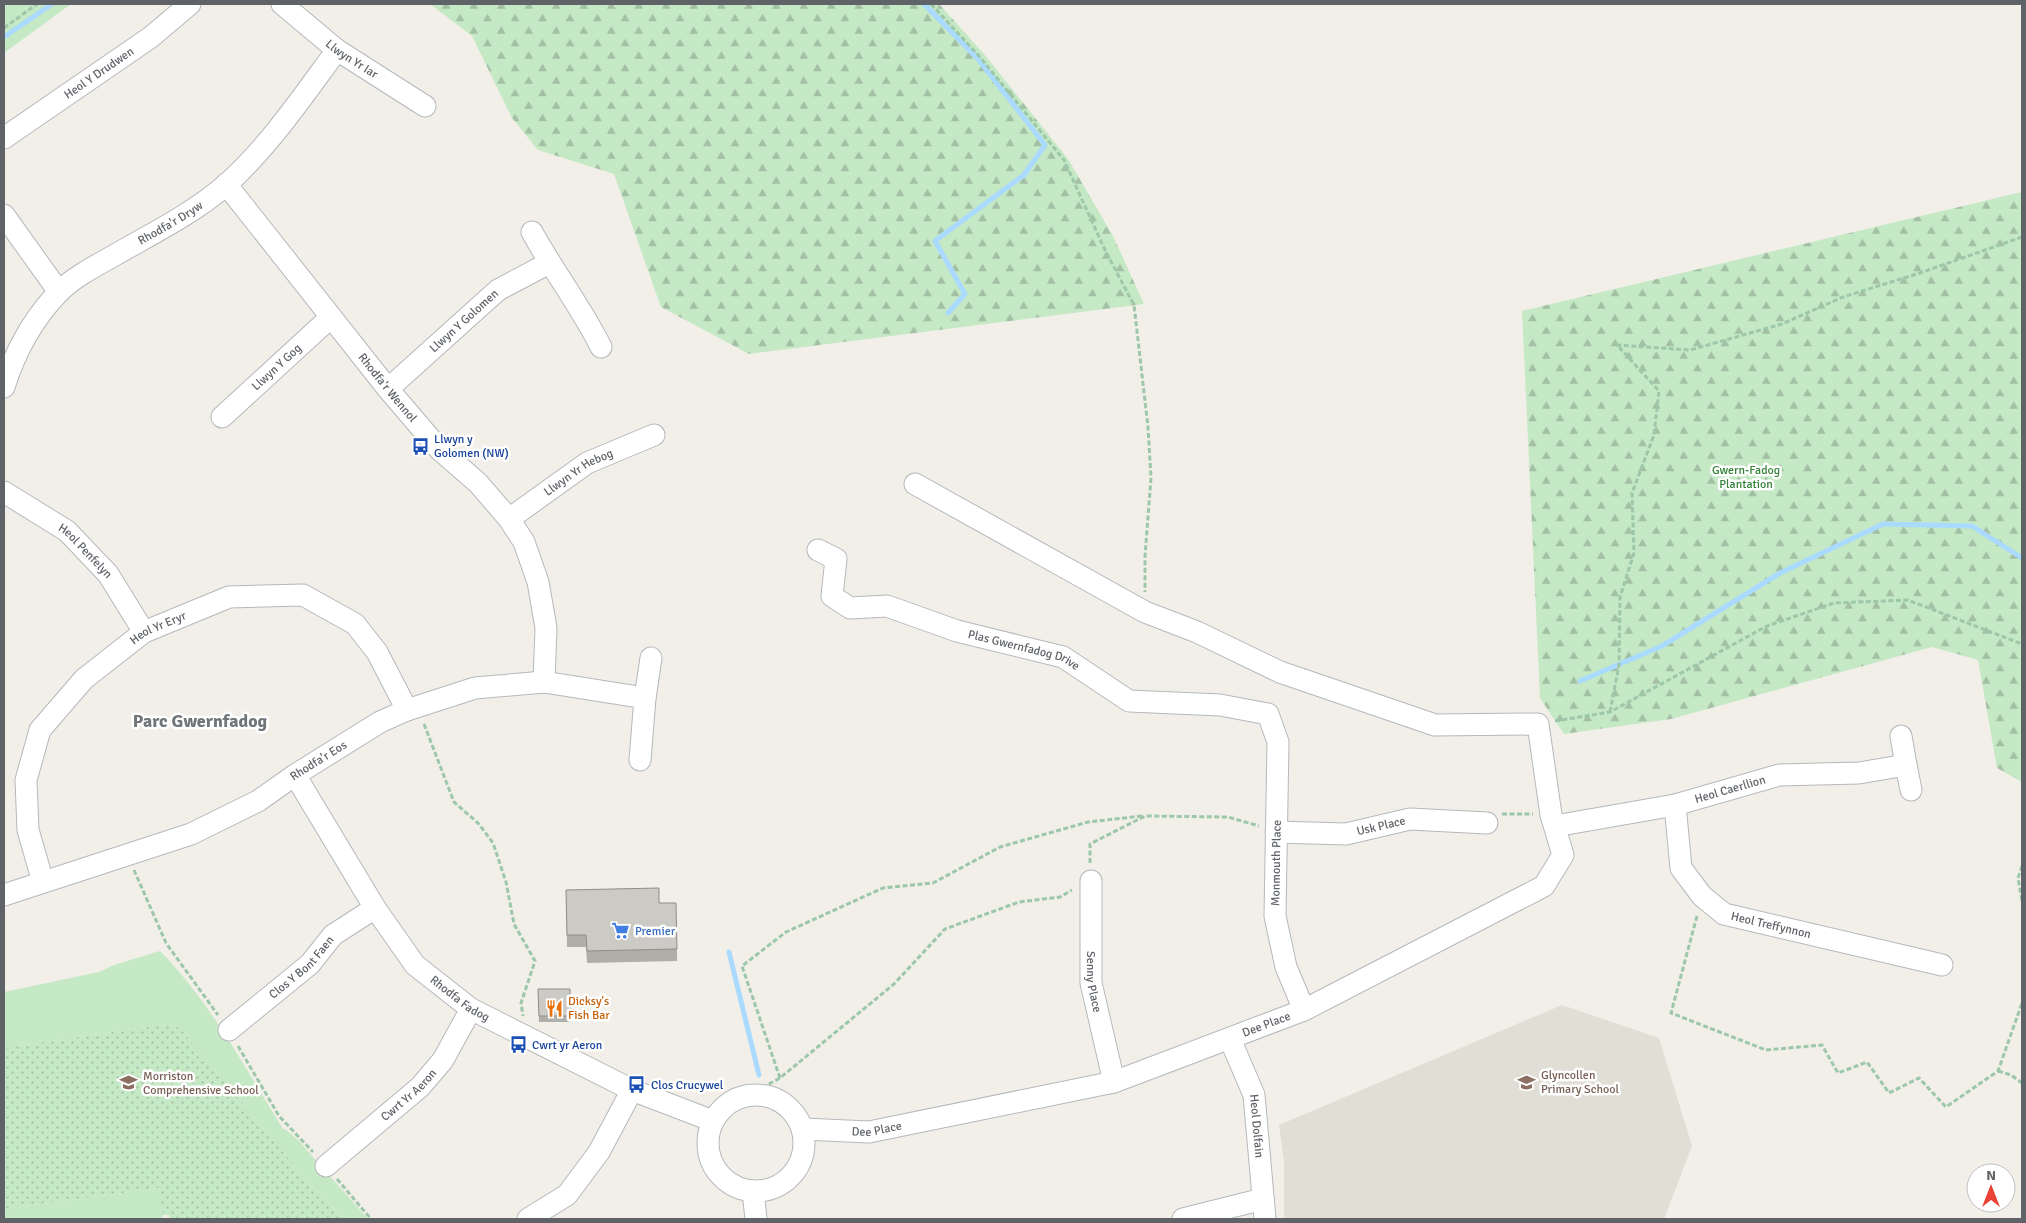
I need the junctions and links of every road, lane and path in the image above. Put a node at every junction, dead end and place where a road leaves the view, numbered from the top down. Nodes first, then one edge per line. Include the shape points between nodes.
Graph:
1 (37, 4) edge
2 (190, 4) edge
3 (282, 4) edge
4 (931, 4) edge
5 (4, 28) edge
6 (337, 50) junction
7 (425, 106) dead end
8 (4, 138) edge
9 (226, 184) junction
10 (4, 215) edge
11 (532, 232) dead end
12 (2022, 237) edge
13 (549, 263) junction
14 (59, 292) junction
15 (331, 316) junction
16 (601, 347) dead end
17 (4, 387) edge
18 (388, 389) junction
19 (222, 417) dead end
20 (654, 435) dead end
21 (915, 484) dead end
22 (4, 492) edge
23 (509, 519) junction
24 (818, 550) dead end
25 (1144, 612) junction
26 (144, 632) junction
27 (2022, 644) edge
28 (651, 658) dead end
29 (544, 682) junction
30 (645, 698) junction
31 (412, 709) junction
32 (1610, 712) junction
33 (1268, 714) joint
34 (1538, 724) junction
35 (1901, 736) dead end
36 (640, 760) dead end
37 (1906, 765) junction
38 (295, 775) junction
39 (1911, 790) dead end
40 (1675, 805) junction
41 (1145, 816) junction
42 (1553, 820) junction
43 (1487, 823) joint
44 (1276, 832) junction
45 (2022, 866) edge
46 (1091, 881) junction
47 (43, 882) junction
48 (4, 895) edge
49 (1702, 896) junction
50 (2022, 902) edge
51 (375, 908) junction
52 (1942, 964) dead end
53 (2022, 1003) edge
54 (472, 1009) junction
55 (1304, 1010) junction
56 (229, 1030) dead end
57 (527, 1037) junction
58 (1230, 1038) junction
59 (1998, 1071) junction
60 (780, 1078) junction
61 (1114, 1082) junction
62 (2022, 1083) edge
63 (632, 1090) junction
64 (749, 1095) junction
65 (713, 1121) junction
66 (802, 1129) junction
67 (326, 1166) dead end
68 (753, 1191) junction
69 (1264, 1209) edge
70 (528, 1219) edge
71 (756, 1219) edge
72 (1183, 1219) edge

1 - 5 path
2 - 8 street, Heol Y Drudwen via 151,37
3 - 6 street, Llwyn Yr Iar
4 - 25 path via 979,56 1064,160 1134,305 1151,478
6 - 7 street, Llwyn Yr Iar
6 - 9 street, Rhodfa'r Dryw via 279,129
9 - 14 street, Rhodfa'r Dryw via 183,217 98,265
9 - 15 street, Rhodfa'r Wennol
10 - 14 street
11 - 13 street
12 - 32 path via 1843,297 1782,324 1690,350 1617,345 1659,391 1654,435 1632,493 1634,553 1620,596 1619,665
13 - 16 street
13 - 18 street, Llwyn Y Golomen via 498,290
14 - 17 street, Rhodfa'r Dryw via 33,323 12,361
15 - 18 street, Rhodfa'r Wennol
15 - 19 street, Llwyn Y Gog
18 - 23 street, Rhodfa'r Wennol via 440,450 478,484
20 - 23 street, Llwyn Yr Hebog via 587,463
21 - 25 street
22 - 26 street, Heol Penfelyn via 67,532 108,574
23 - 29 street, Rhodfa'r Wennol via 524,542 538,582 546,628
24 - 33 street, Plas Gwernfadog Drive via 836,559 832,596 850,608 887,606 957,631 1063,657 1129,701 1220,705
25 - 34 street via 1196,632 1280,672 1435,725
26 - 31 street, Heol Yr Eryr via 229,597 303,595 355,624 377,652
26 - 47 street, Heol Yr Eryr via 84,679 40,730 26,780 28,830
27 - 32 path via 1908,600 1834,603 1767,626
28 - 30 street
29 - 30 street, Rhodfa'r Eos
29 - 31 street, Rhodfa'r Eos via 475,688
30 - 36 street
31 - 38 street, Rhodfa'r Eos via 380,722
31 - 57 path via 454,802 479,824 494,843 514,924 535,961 521,1003
32 - 34 path
33 - 44 street, Monmouth Place via 1278,742
34 - 42 street, Dee Place
35 - 37 street
37 - 39 street
37 - 40 street, Heol Caerllion via 1859,774 1779,775
38 - 47 street, Rhodfa'r Eos via 258,801 191,834
38 - 51 street, Rhodfa Fadog
40 - 42 street, Heol Caerllion
40 - 49 street, Heol Treffynnon via 1682,868
41 - 44 path via 1228,817
41 - 46 path via 1090,844
41 - 60 path via 1088,822 1000,847 933,883 883,888 786,932 742,966
42 - 43 path via 1494,814
42 - 55 street, Dee Place via 1563,855 1544,886
43 - 44 street, Usk Place via 1410,819 1346,834
44 - 55 street, Monmouth Place via 1275,916 1286,967
45 - 50 path via 2018,878
46 - 60 path via 1060,897 1019,902 945,929 894,984
46 - 61 street, Senny Place via 1091,983
47 - 48 street, Rhodfa'r Eos
49 - 52 street, Heol Treffynnon via 1724,914
49 - 59 path via 1672,1014 1766,1050 1822,1045 1838,1073 1867,1062 1890,1093 1919,1078 1946,1107
51 - 54 street, Rhodfa Fadog via 414,964
51 - 56 street, Clos Y Bont Faen via 333,935 310,964
53 - 59 path
54 - 57 street, Rhodfa Fadog
54 - 67 street, Cwrt Yr Aeron via 443,1060 420,1087
55 - 58 street, Dee Place
57 - 63 street, Rhodfa Fadog
58 - 61 street, Dee Place
58 - 69 street, Heol Dolfain via 1254,1096
59 - 62 path
60 - 64 path
61 - 66 street, Dee Place via 869,1132
63 - 65 street, Rhodfa Fadog
63 - 70 street via 599,1152 567,1195
64 - 65 street via 723,1108
64 - 66 street via 766,1096 787,1106 798,1118
65 - 68 street via 708,1145 712,1162 723,1178 737,1187
66 - 68 street via 805,1145 799,1167 788,1180 773,1188
68 - 71 street
69 - 72 street

